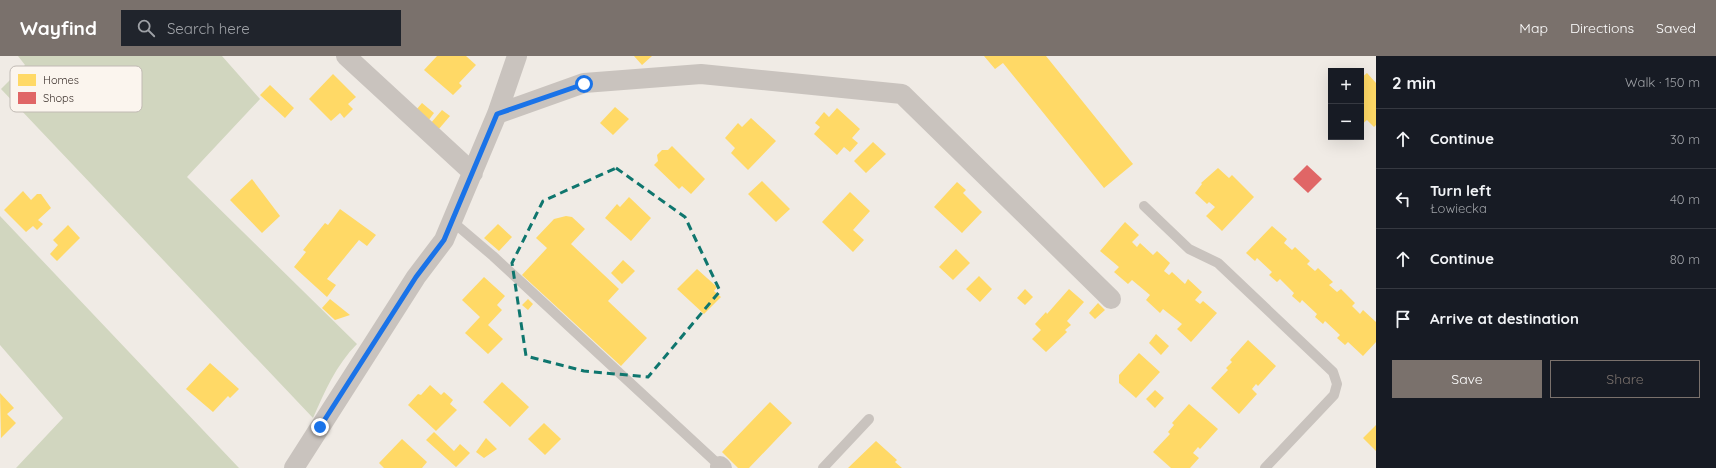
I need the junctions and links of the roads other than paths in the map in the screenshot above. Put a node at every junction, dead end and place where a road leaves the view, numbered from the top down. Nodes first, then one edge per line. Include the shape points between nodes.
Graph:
1 (346, 56) edge
2 (517, 56) edge
3 (497, 114) junction
4 (473, 173) junction
5 (1144, 206) dead end
6 (453, 222) junction
7 (1111, 299) dead end
8 (869, 419) dead end
9 (721, 467) edge
10 (294, 468) edge
11 (823, 468) edge
12 (1265, 468) edge

1 - 4 street
2 - 3 street
3 - 4 street
3 - 7 street via 584,84 701,74 902,94
4 - 6 street
5 - 12 lane via 1189,249 1218,262 1333,372 1337,384 1334,395
6 - 9 lane
6 - 10 street via 444,240 416,277
8 - 11 lane

